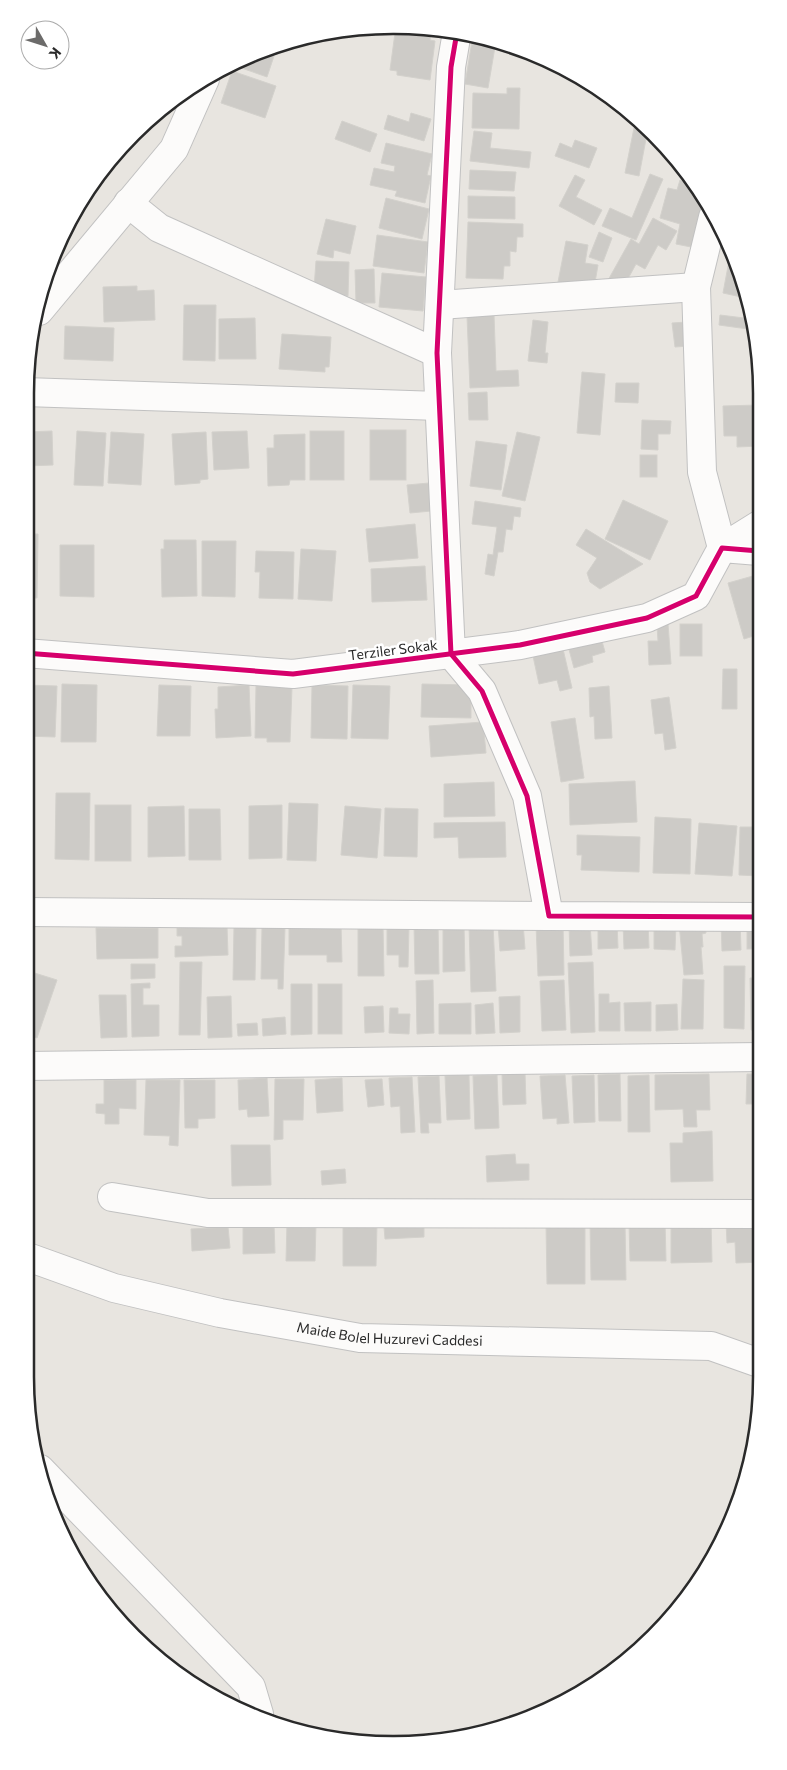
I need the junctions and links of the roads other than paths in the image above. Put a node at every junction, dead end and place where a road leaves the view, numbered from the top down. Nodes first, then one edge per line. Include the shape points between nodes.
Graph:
1 (456, 40) edge
2 (200, 90) edge
3 (128, 203) junction
4 (711, 225) edge
5 (696, 287) junction
6 (46, 302) edge
7 (440, 305) junction
8 (437, 353) junction
9 (34, 392) edge
10 (439, 406) junction
11 (753, 529) edge
12 (722, 548) junction
13 (753, 550) edge
14 (34, 654) edge
15 (451, 654) junction
16 (34, 912) edge
17 (549, 916) junction
18 (753, 917) edge
19 (753, 1057) edge
20 (34, 1066) edge
21 (112, 1196) dead end
22 (753, 1214) edge
23 (34, 1259) edge
24 (753, 1361) edge
25 (48, 1478) edge
26 (258, 1710) edge

1 - 7 street via 451,67
2 - 3 street via 174,150
3 - 6 street
3 - 8 street via 159,228
4 - 5 street
5 - 7 street
5 - 12 street via 702,472
7 - 8 street
8 - 10 street
9 - 10 street
10 - 15 street
11 - 12 street
12 - 13 street
12 - 15 street, Terziler Sokak via 696,596 647,618 520,645
14 - 15 street, Terziler Sokak via 293,674
15 - 17 street via 482,691 527,796
16 - 17 street
17 - 18 street
19 - 20 street
21 - 22 street via 208,1213
23 - 24 street, Maide Bolel Huzurevi Caddesi via 114,1288 220,1313 360,1338 711,1346
25 - 26 street via 251,1687

